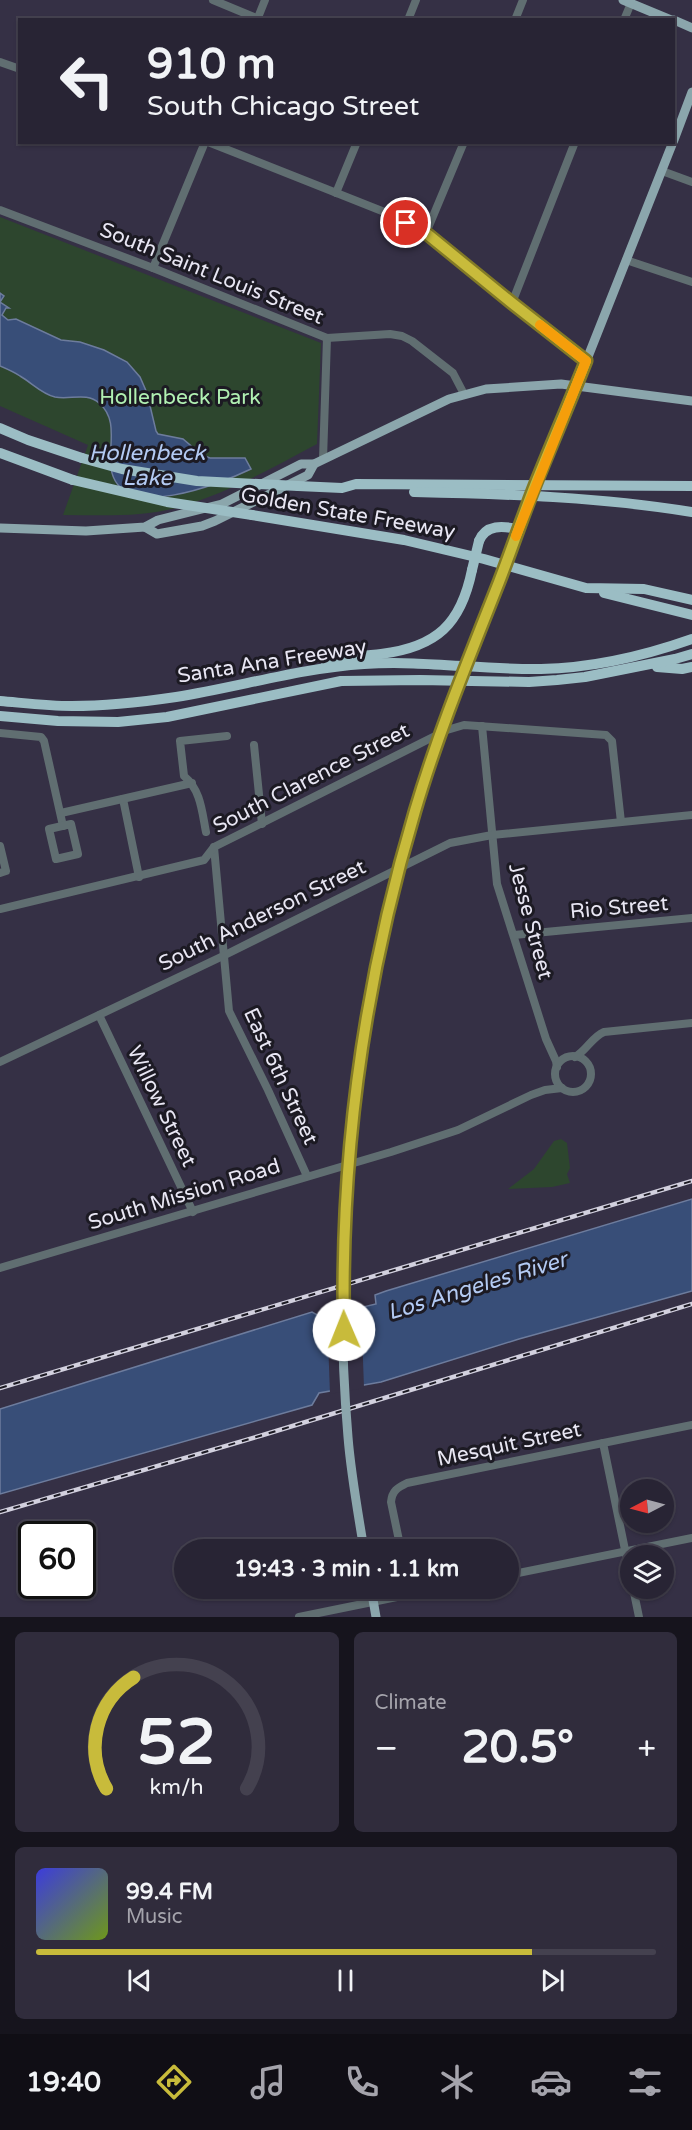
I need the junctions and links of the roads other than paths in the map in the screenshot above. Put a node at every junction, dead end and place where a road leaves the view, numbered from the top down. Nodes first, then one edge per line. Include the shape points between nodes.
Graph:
1 (213, 0) edge
2 (265, 0) edge
3 (416, 0) edge
4 (523, 0) edge
5 (627, 2) edge
6 (256, 18) edge
7 (258, 18) edge
8 (409, 18) edge
9 (516, 18) edge
10 (624, 18) edge
11 (668, 18) edge
12 (675, 21) edge
13 (692, 28) edge
14 (0, 62) edge
15 (18, 68) edge
16 (692, 92) edge
17 (675, 136) edge
18 (206, 144) edge
19 (212, 144) edge
20 (356, 144) edge
21 (463, 144) edge
22 (575, 144) edge
23 (672, 144) edge
24 (662, 171) junction
25 (692, 182) edge
26 (336, 193) junction
27 (0, 210) edge
28 (426, 233) junction
29 (626, 260) junction
30 (153, 268) junction
31 (692, 282) edge
32 (512, 303) junction
33 (327, 338) junction
34 (586, 361) junction
35 (576, 387) junction
36 (464, 394) junction
37 (692, 401) edge
38 (0, 428) edge
39 (0, 453) edge
40 (319, 461) junction
41 (692, 486) edge
42 (342, 488) junction
43 (692, 512) edge
44 (145, 527) junction
45 (0, 528) edge
46 (518, 529) junction
47 (586, 588) junction
48 (692, 600) edge
49 (689, 614) edge
50 (692, 639) edge
51 (692, 654) edge
52 (641, 666) junction
53 (692, 667) edge
54 (321, 668) junction
55 (0, 701) edge
56 (0, 718) edge
57 (482, 726) junction
58 (0, 734) edge
59 (227, 736) dead end
60 (254, 745) dead end
61 (192, 783) junction
62 (123, 799) junction
63 (61, 813) junction
64 (692, 815) edge
65 (621, 822) junction
66 (262, 824) junction
67 (63, 826) junction
68 (206, 832) dead end
69 (492, 835) junction
70 (0, 846) edge
71 (214, 847) junction
72 (0, 873) edge
73 (139, 877) junction
74 (0, 909) edge
75 (692, 918) edge
76 (514, 935) junction
77 (224, 956) junction
78 (99, 1015) junction
79 (692, 1023) edge
80 (590, 1044) junction
81 (551, 1051) junction
82 (571, 1057) junction
83 (0, 1062) edge
84 (588, 1064) junction
85 (556, 1071) junction
86 (562, 1088) junction
87 (545, 1090) junction
88 (307, 1176) junction
89 (193, 1212) junction
90 (0, 1268) edge
91 (692, 1425) edge
92 (603, 1443) junction
93 (692, 1538) edge
94 (362, 1539) edge
95 (399, 1539) edge
96 (625, 1545) edge
97 (659, 1545) edge
98 (620, 1553) edge
99 (519, 1573) edge
100 (373, 1599) edge
101 (378, 1599) edge
102 (635, 1599) edge
103 (299, 1617) edge
104 (376, 1617) edge
105 (639, 1617) edge

1 - 6 street
2 - 7 street
3 - 8 street
4 - 9 street
5 - 10 street
5 - 11 main road
12 - 13 main road
14 - 15 street
16 - 17 main road
18 - 30 street
19 - 26 street
20 - 26 street
21 - 28 street
22 - 32 street
23 - 24 main road
24 - 25 street
24 - 29 main road
26 - 28 street
27 - 30 street, South Saint Louis Street
28 - 32 street
29 - 31 street
29 - 34 main road
30 - 33 street, South Saint Louis Street
32 - 34 street
33 - 36 street, South Saint Louis Street via 402,336 453,373
33 - 40 street
34 - 35 main road
35 - 36 main road via 532,384
35 - 37 main road
35 - 46 main road, bridge
36 - 40 main road
38 - 42 highway, Golden State Freeway, bridge via 122,469 197,482
39 - 47 highway, Golden State Freeway, bridge via 73,480 166,502 404,540
40 - 44 main road via 301,464 222,504
40 - 44 main road via 308,475 202,526 157,534
41 - 42 highway, Golden State Freeway via 356,484
42 - 43 highway via 600,500
44 - 45 main road via 86,531
46 - 54 highway, bridge via 495,527 485,531 465,598 444,629 415,646 339,658
46 - 94 main road, bridge via 419,799 380,951 360,1062 350,1137 343,1250 348,1440
47 - 48 highway, Golden State Freeway via 644,589
47 - 49 highway
50 - 54 highway, Santa Ana Freeway via 621,659 562,668 401,662
51 - 52 highway, Santa Ana Freeway
52 - 53 highway
52 - 56 highway, Santa Ana Freeway via 529,682 341,681 167,717 117,722
54 - 55 highway, Santa Ana Freeway via 176,697 130,702 71,706
57 - 65 street, South Clarence Street via 606,735 610,738
57 - 66 street, South Clarence Street via 464,725 447,730
57 - 69 street, Jesse Street
58 - 63 street via 41,737
59 - 61 street via 180,741 184,776
60 - 66 street
61 - 62 street
61 - 68 street
62 - 63 street
62 - 73 street
63 - 67 street
64 - 65 street, South Anderson Street
65 - 69 street, South Anderson Street
66 - 71 street, South Clarence Street
67 - 67 street via 49,829 56,860 78,854 71,824
69 - 76 street, Jesse Street via 497,884
69 - 77 street, South Anderson Street via 450,843
70 - 72 street via 6,871
71 - 73 street, South Clarence Street via 204,861
71 - 77 street, East 6th Street
73 - 74 street, South Clarence Street
75 - 76 street, Rio Street
76 - 81 street, Jesse Street
77 - 78 street, South Anderson Street
77 - 88 street, East 6th Street via 230,1011
78 - 83 street, South Anderson Street
78 - 89 street, Willow Street
79 - 80 street via 604,1032
80 - 82 street
80 - 84 street
81 - 82 street
81 - 85 street, Jesse Street
82 - 84 street via 582,1058
82 - 85 street
84 - 86 street via 591,1079 584,1088 573,1092
85 - 86 street
85 - 87 street
86 - 87 street, South Mission Road
87 - 88 street, South Mission Road via 458,1130
88 - 89 street, South Mission Road
89 - 90 street, South Mission Road
91 - 92 street, Mesquit Street
92 - 95 street, Mesquit Street via 407,1483 392,1494
92 - 96 street
93 - 97 street
98 - 99 street
100 - 104 main road, bridge
101 - 103 street
102 - 105 street

